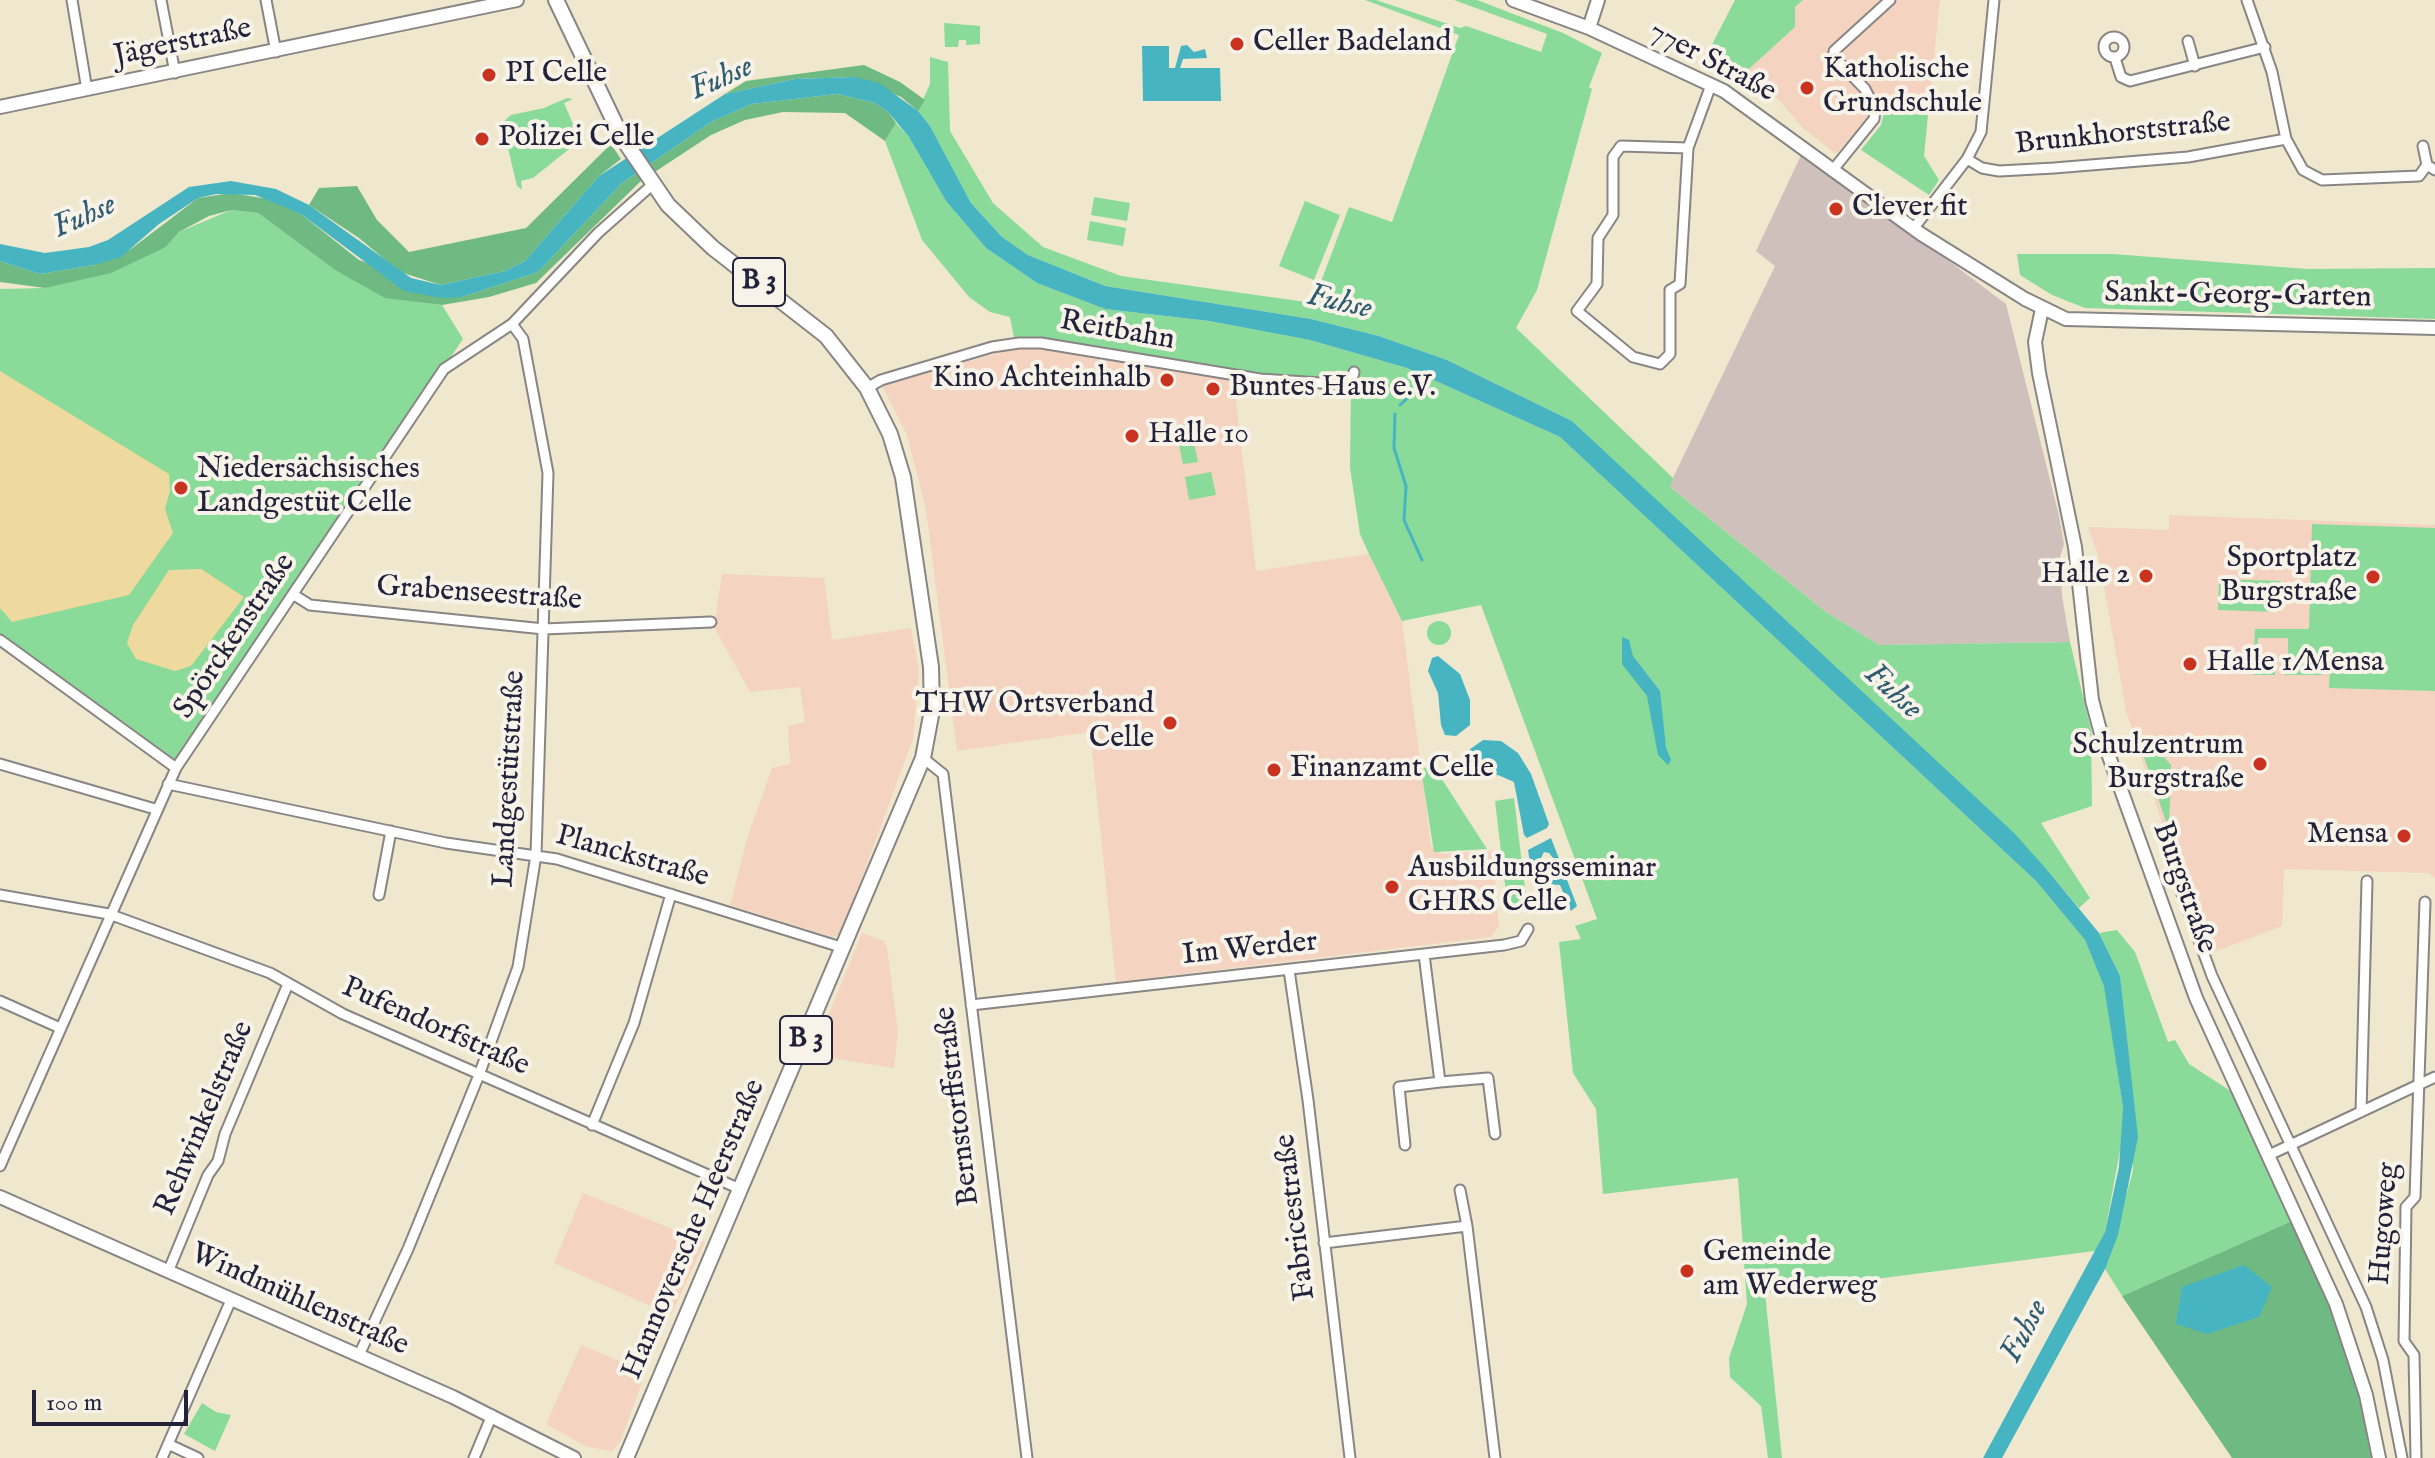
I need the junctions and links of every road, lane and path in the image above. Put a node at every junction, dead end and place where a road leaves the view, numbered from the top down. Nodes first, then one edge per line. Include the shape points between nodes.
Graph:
1 (72, 0) edge
2 (161, 0) edge
3 (266, 0) edge
4 (517, 0) edge
5 (556, 0) edge
6 (1513, 0) edge
7 (1598, 0) edge
8 (1890, 0) edge
9 (1994, 0) edge
10 (2247, 0) edge
11 (1589, 28) junction
12 (2188, 41) dead end
13 (2265, 47) junction
14 (276, 52) junction
15 (2115, 58) dead end
16 (2195, 66) junction
17 (175, 73) junction
18 (1711, 85) junction
19 (87, 90) junction
20 (0, 107) edge
21 (2286, 139) junction
22 (2423, 146) dead end
23 (1688, 148) junction
24 (1967, 159) junction
25 (2431, 167) edge
26 (1832, 171) junction
27 (650, 182) junction
28 (1913, 229) junction
29 (2042, 309) junction
30 (512, 324) junction
31 (2435, 328) edge
32 (1354, 372) dead end
33 (867, 388) junction
34 (294, 595) junction
35 (711, 622) dead end
36 (544, 629) junction
37 (0, 640) edge
38 (923, 758) junction
39 (0, 764) edge
40 (176, 768) junction
41 (168, 784) junction
42 (155, 809) junction
43 (391, 831) junction
44 (536, 855) junction
45 (2175, 875) dead end
46 (2367, 881) dead end
47 (671, 894) junction
48 (0, 895) edge
49 (379, 895) dead end
50 (2425, 902) dead end
51 (109, 914) junction
52 (1528, 929) dead end
53 (844, 948) junction
54 (1424, 954) junction
55 (1289, 970) junction
56 (288, 984) junction
57 (0, 1001) edge
58 (971, 1005) junction
59 (60, 1028) junction
60 (479, 1075) junction
61 (2435, 1077) edge
62 (1440, 1082) junction
63 (2417, 1085) junction
64 (2361, 1112) junction
65 (592, 1125) junction
66 (1495, 1134) dead end
67 (1405, 1145) dead end
68 (2290, 1145) junction
69 (2269, 1155) junction
70 (0, 1166) edge
71 (740, 1189) junction
72 (1460, 1190) dead end
73 (0, 1197) edge
74 (1467, 1226) junction
75 (1324, 1243) junction
76 (168, 1272) junction
77 (231, 1300) junction
78 (359, 1355) junction
79 (492, 1415) junction
80 (168, 1444) junction
81 (162, 1458) edge
82 (198, 1458) edge
83 (474, 1458) edge
84 (574, 1458) edge
85 (626, 1458) edge
86 (1027, 1458) edge
87 (1350, 1458) edge
88 (1495, 1458) edge
89 (2379, 1458) edge
90 (2402, 1458) edge
91 (2416, 1458) edge

1 - 19 street
2 - 17 street
3 - 14 street
4 - 14 street, Jägerstraße
5 - 27 main road
6 - 11 street, 77er Straße
7 - 11 street
8 - 26 street via 1834,51 1875,109 1874,119
9 - 24 street via 1983,122
10 - 13 street
11 - 18 street, 77er Straße
12 - 16 street
13 - 16 street
13 - 21 street
14 - 17 street, Jägerstraße
15 - 16 street via 2121,77 2130,81
17 - 19 street, Jägerstraße
18 - 23 street
18 - 26 street, 77er Straße via 1747,104
19 - 20 street, Jägerstraße
21 - 24 street, Brunkhorststraße via 2188,157 2054,168 1999,171
21 - 25 street via 2303,170 2322,180 2419,176
22 - 25 street
23 - 23 street via 1680,284 1670,290 1670,354 1660,364 1633,357 1577,311 1597,284 1598,238 1613,215 1613,157 1621,146
24 - 28 street
26 - 28 street, 77er Straße
27 - 30 street, Spörckenstraße
27 - 33 main road, B 3 via 713,248 826,336
28 - 29 street, 77er Straße
29 - 31 street, Sankt-Georg-Garten via 2074,319
29 - 69 street, Burgstraße via 2035,342 2039,373 2075,547 2095,711 2196,998
30 - 34 street, Spörckenstraße via 444,369
30 - 36 street, Landgestütstraße via 523,339 546,445
32 - 33 street, Reitbahn via 1351,385 1260,379 1019,343
33 - 38 main road, B 3 via 895,449 917,561 931,667 932,710
34 - 36 street, Grabenseestraße via 310,605
34 - 40 street, Spörckenstraße
35 - 36 street, Grabenseestraße
36 - 44 street, Landgestütstraße
37 - 40 street
38 - 53 main road, Hannoversche Heerstraße / B 3
38 - 58 street, Bernstorffstraße via 943,774
39 - 42 street
40 - 41 street, Spörckenstraße
41 - 42 street, Spörckenstraße
41 - 43 street, Planckstraße
42 - 51 street, Spörckenstraße
43 - 44 street, Planckstraße
43 - 49 street
44 - 47 street, Planckstraße
44 - 60 street, Landgestütstraße via 518,967
45 - 68 street, Burgstraße via 2212,976
46 - 64 street
47 - 53 street, Planckstraße
47 - 65 street via 634,1023
48 - 51 street, Pufendorfstraße
50 - 63 street, Hugoweg
51 - 56 street, Pufendorfstraße
51 - 59 street, Spörckenstraße
52 - 54 street, Im Werder via 1521,941
53 - 71 main road, Hannoversche Heerstraße / B 3
54 - 55 street, Im Werder
54 - 62 street
55 - 58 street, Im Werder
55 - 75 street, Fabricestraße
56 - 60 street, Pufendorfstraße
56 - 76 street, Rehwinkelstraße
57 - 59 street
58 - 86 street, Bernstorffstraße
59 - 70 street, Spörckenstraße
60 - 65 street, Pufendorfstraße
60 - 78 street, Landgestütstraße
61 - 63 street
62 - 66 street via 1488,1078
62 - 67 street via 1399,1087
63 - 64 street
63 - 91 street, Hugoweg via 2415,1197 2406,1207 2404,1341 2414,1355
64 - 68 street
65 - 71 street, Pufendorfstraße
68 - 69 street
68 - 90 street, Burgstraße via 2377,1336
69 - 89 street, Burgstraße via 2336,1304 2366,1395
71 - 85 main road, Hannoversche Heerstraße / B 3
72 - 74 street
73 - 76 street, Windmühlenstraße
74 - 75 street
74 - 88 street
75 - 87 street, Fabricestraße
76 - 77 street, Windmühlenstraße
77 - 78 street, Windmühlenstraße
77 - 80 street
78 - 79 street, Windmühlenstraße
79 - 83 street
79 - 84 street, Windmühlenstraße
80 - 81 street
80 - 82 street

